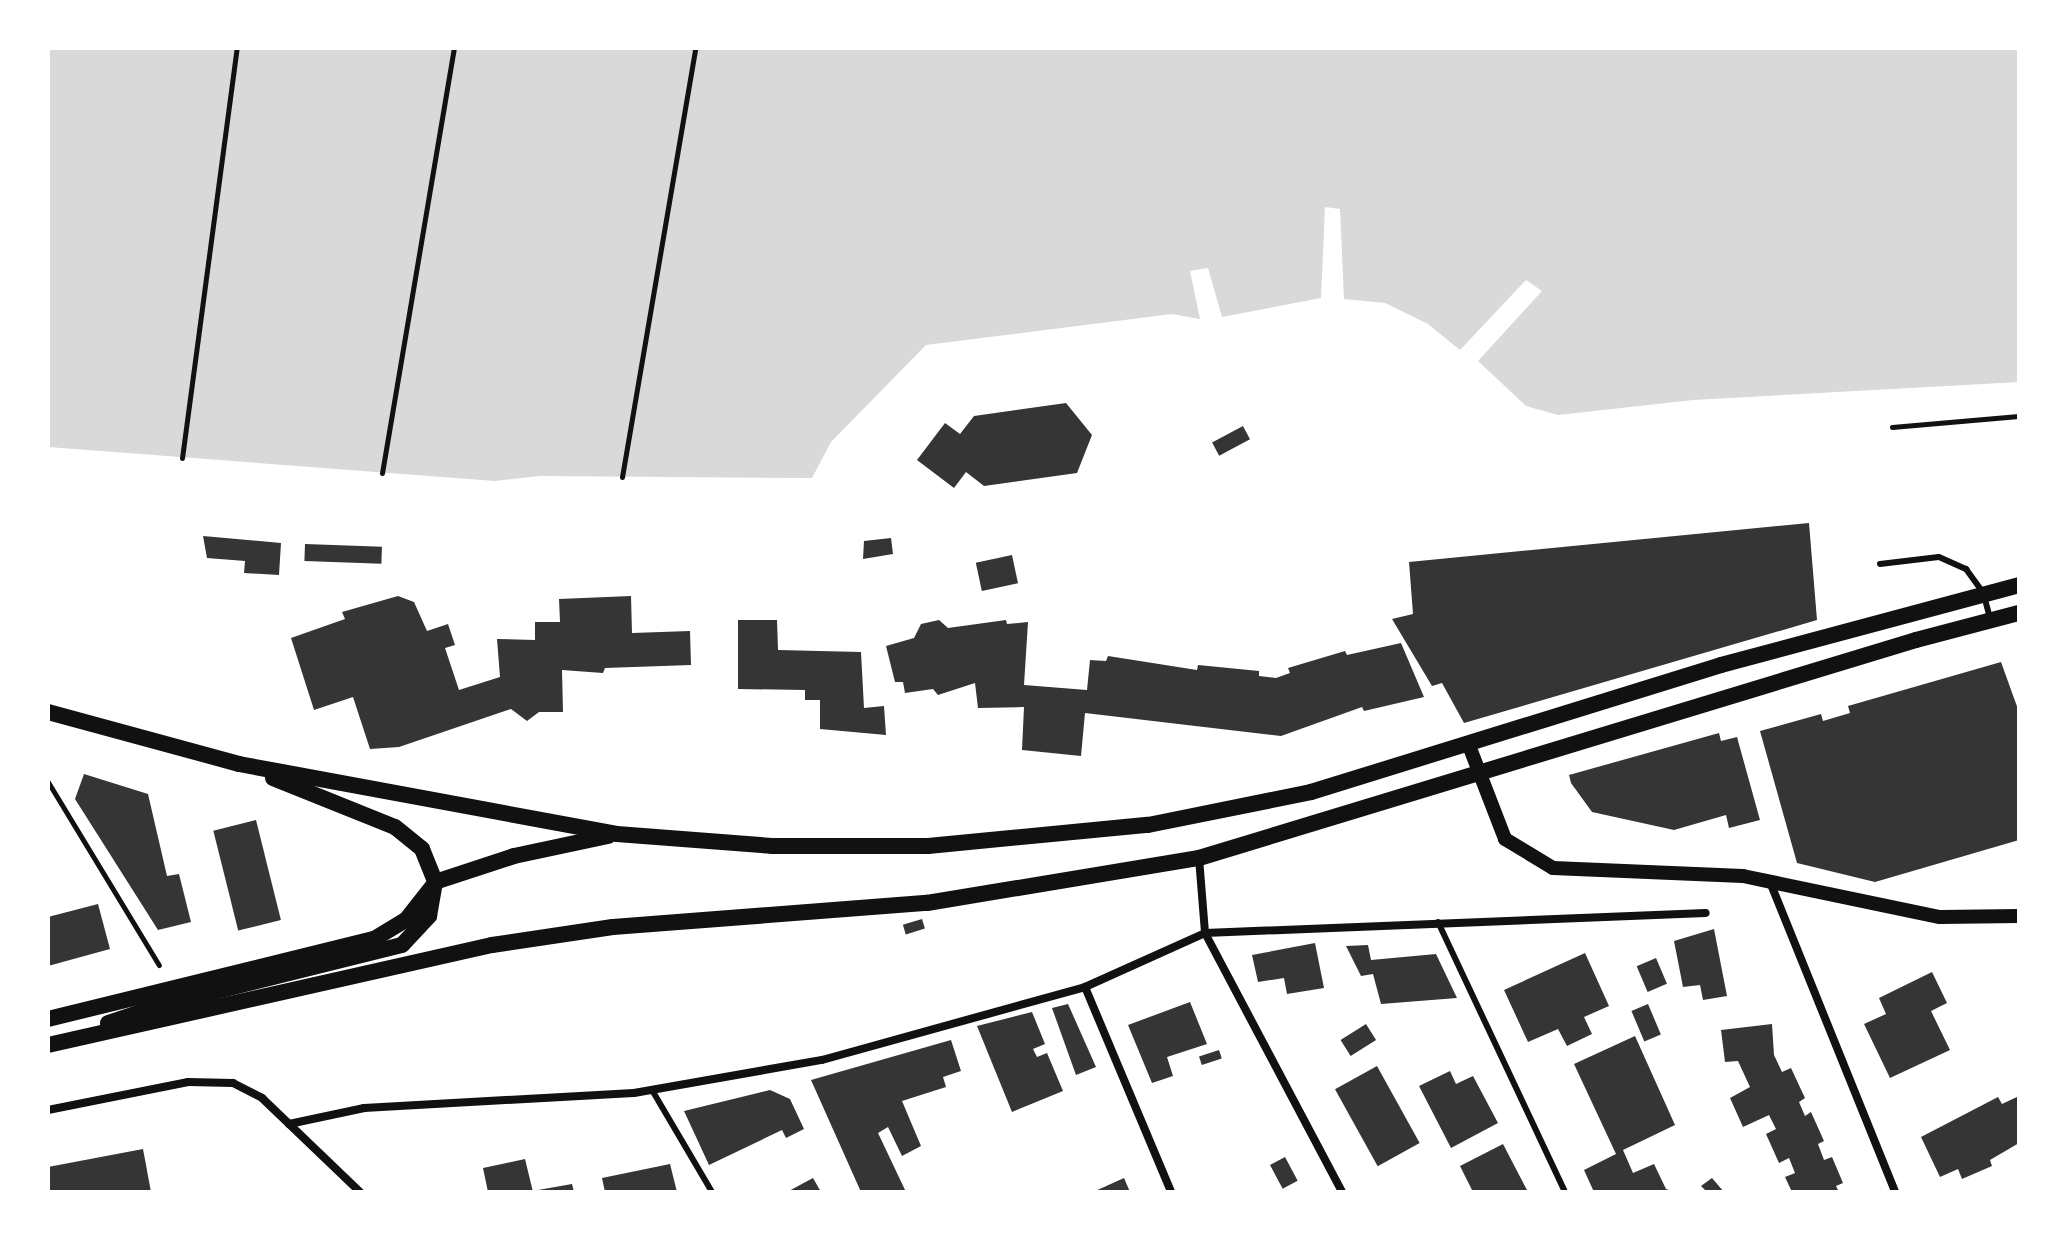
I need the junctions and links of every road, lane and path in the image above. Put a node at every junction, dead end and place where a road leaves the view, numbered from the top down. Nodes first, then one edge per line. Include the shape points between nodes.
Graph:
1 (237, 48) edge
2 (454, 48) edge
3 (695, 48) edge
4 (2019, 416) edge
5 (1892, 427) dead end
6 (182, 458) dead end
7 (382, 473) dead end
8 (622, 477) dead end
9 (1880, 564) dead end
10 (2019, 585) edge
11 (1983, 592) junction
12 (2019, 613) edge
13 (1990, 619) junction
14 (48, 712) edge
15 (1468, 743) junction
16 (239, 764) junction
17 (1477, 775) junction
18 (48, 782) edge
19 (617, 834) junction
20 (1199, 858) junction
21 (435, 882) junction
22 (1770, 882) junction
23 (1706, 913) dead end
24 (2019, 916) edge
25 (1438, 922) junction
26 (1205, 933) junction
27 (1085, 987) junction
28 (161, 990) junction
29 (48, 1019) edge
30 (53, 1043) edge
31 (652, 1090) junction
32 (48, 1110) edge
33 (289, 1124) junction
34 (360, 1192) edge
35 (712, 1192) edge
36 (1171, 1192) edge
37 (1342, 1192) edge
38 (1565, 1192) edge
39 (1895, 1192) edge

1 - 6 path
2 - 7 path
3 - 8 path
4 - 5 path
9 - 11 lane via 1939,557 1966,569
10 - 11 main road
11 - 13 lane
11 - 15 main road
12 - 13 main road
13 - 17 main road
14 - 16 main road
15 - 17 street
15 - 19 main road via 1311,792 1148,825 928,846 772,846
16 - 19 main road
16 - 21 main road via 395,827 422,849
17 - 20 main road
17 - 22 street via 1505,839 1553,868 1743,876
18 - 28 path via 159,958
19 - 21 main road via 514,856
20 - 26 street
20 - 30 main road via 927,903 613,927 492,945
21 - 28 main road via 406,920 374,939
21 - 30 main road via 429,916 402,945 165,1004
22 - 24 street via 1940,917
22 - 39 street
23 - 25 street
25 - 26 street
25 - 38 lane
26 - 27 street
26 - 37 street
27 - 31 street via 822,1060
27 - 36 street
28 - 29 main road
31 - 33 street via 364,1108
31 - 35 lane
32 - 33 street via 207,1081 233,1083 262,1098
33 - 34 street

